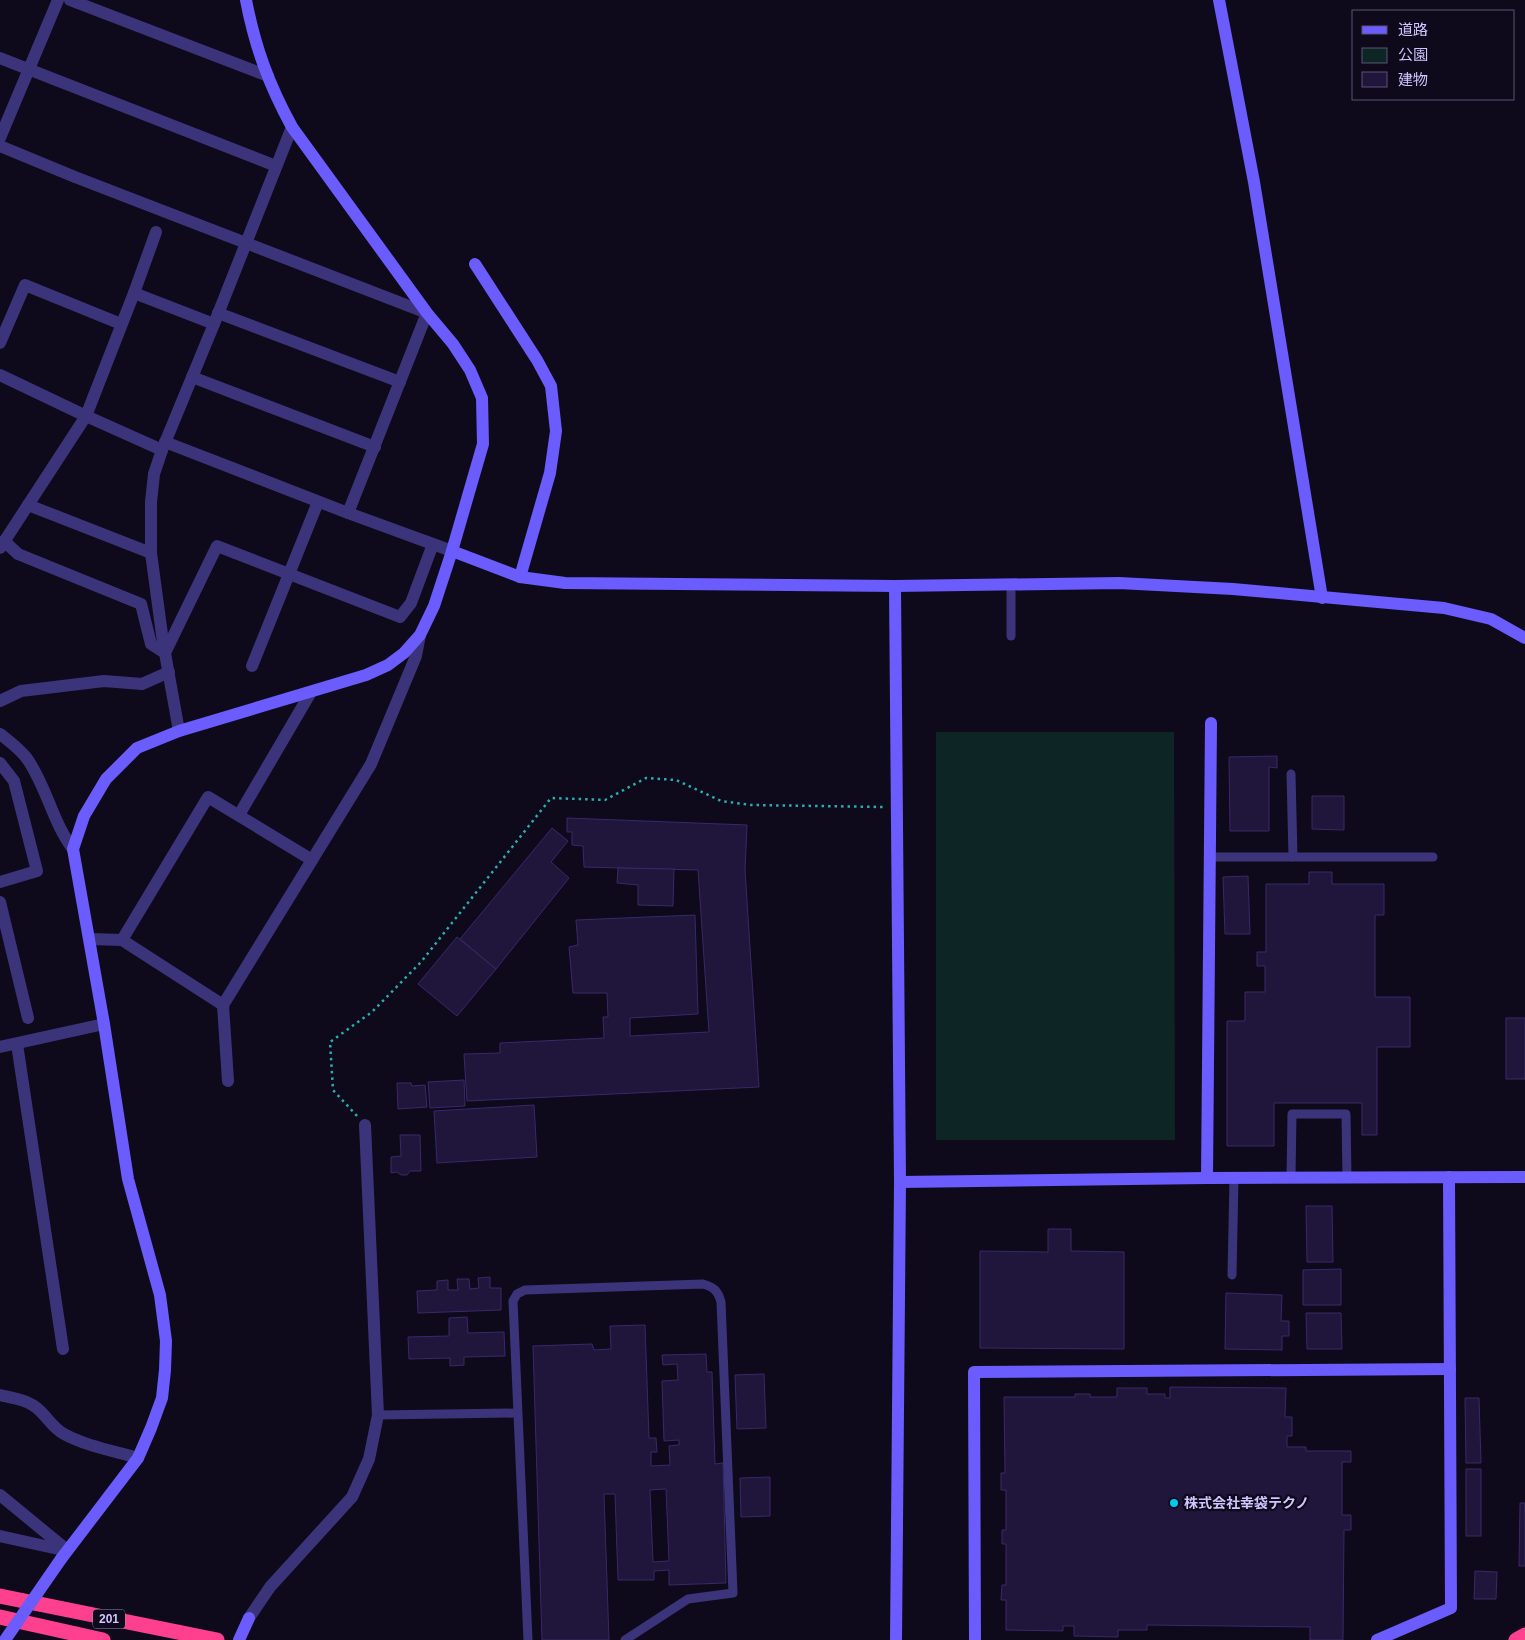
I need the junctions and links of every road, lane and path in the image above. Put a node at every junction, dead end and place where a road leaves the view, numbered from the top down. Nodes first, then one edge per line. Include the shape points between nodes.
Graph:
1 (58, 0) edge
2 (70, 0) edge
3 (246, 0) edge
4 (1219, 0) edge
5 (0, 58) edge
6 (29, 69) junction
7 (268, 76) junction
8 (292, 127) junction
9 (0, 138) edge
10 (0, 146) edge
11 (276, 166) junction
12 (156, 232) dead end
13 (245, 243) junction
14 (475, 264) dead end
15 (134, 293) junction
16 (427, 313) junction
17 (216, 318) junction
18 (121, 324) junction
19 (0, 343) edge
20 (0, 375) edge
21 (192, 377) junction
22 (400, 382) junction
23 (86, 416) junction
24 (164, 446) junction
25 (375, 447) junction
26 (318, 502) junction
27 (28, 504) junction
28 (348, 514) junction
29 (2, 544) edge
30 (433, 544) junction
31 (452, 551) junction
32 (151, 553) junction
33 (290, 574) junction
34 (520, 578) junction
35 (1011, 584) junction
36 (895, 586) junction
37 (1322, 598) junction
38 (420, 635) junction
39 (1011, 636) dead end
40 (1525, 638) edge
41 (165, 652) junction
42 (252, 666) dead end
43 (169, 672) junction
44 (311, 692) junction
45 (0, 701) edge
46 (1211, 723) dead end
47 (179, 730) junction
48 (0, 734) edge
49 (0, 763) edge
50 (1291, 774) dead end
51 (896, 807) junction
52 (239, 815) junction
53 (73, 849) junction
54 (1210, 857) junction
55 (1293, 857) junction
56 (1433, 857) dead end
57 (312, 860) junction
58 (0, 882) edge
59 (0, 902) edge
60 (90, 939) junction
61 (4, 940) edge
62 (122, 940) junction
63 (223, 1005) junction
64 (28, 1018) dead end
65 (104, 1024) junction
66 (17, 1044) junction
67 (0, 1047) edge
68 (228, 1080) dead end
69 (365, 1125) joint
70 (1449, 1177) junction
71 (1525, 1177) edge
72 (1207, 1178) junction
73 (1234, 1178) junction
74 (1291, 1178) junction
75 (1346, 1178) junction
76 (900, 1182) junction
77 (1232, 1275) dead end
78 (63, 1350) dead end
79 (1450, 1370) junction
80 (0, 1395) edge
81 (517, 1413) junction
82 (378, 1415) junction
83 (138, 1458) junction
84 (0, 1495) edge
85 (0, 1536) edge
86 (64, 1555) junction
87 (0, 1596) edge
88 (0, 1617) edge
89 (1525, 1635) edge
90 (5, 1640) edge
91 (103, 1640) edge
92 (218, 1640) edge
93 (239, 1640) edge
94 (528, 1640) edge
95 (625, 1640) edge
96 (896, 1640) edge
97 (975, 1640) edge
98 (1376, 1640) edge
99 (1516, 1640) edge

1 - 6 street
2 - 7 street
3 - 7 street via 253,36
4 - 37 street via 1254,182
5 - 6 street
6 - 9 street
6 - 11 street
7 - 8 street
8 - 11 street
8 - 16 street
10 - 13 street
11 - 13 street
12 - 15 street
13 - 16 street
13 - 17 street
14 - 34 street via 551,386 556,431 550,473
15 - 17 street
15 - 18 street
16 - 22 street
16 - 31 street via 453,344 482,398 483,444
17 - 21 street
17 - 22 street
18 - 19 street via 25,285
18 - 23 street
20 - 23 street
21 - 24 street
21 - 25 street
22 - 25 street
23 - 24 street
23 - 27 street
24 - 26 street
24 - 32 street via 154,474 150,502
25 - 28 street
26 - 28 street
26 - 33 street
27 - 29 street
27 - 32 street
28 - 30 street
29 - 41 street via 18,554 141,604 150,644
30 - 31 street
30 - 33 street via 411,602 400,617
31 - 34 street
31 - 38 street via 434,606
32 - 41 street
33 - 41 street via 217,546
33 - 42 street
34 - 36 street via 565,583
35 - 36 street
35 - 37 street via 1149,584
35 - 39 lane
36 - 51 street
37 - 40 street via 1444,608 1491,619
38 - 44 street via 388,665
38 - 57 street via 416,656 371,764
41 - 43 street
43 - 45 street via 142,684 104,680 21,691
43 - 47 street
44 - 47 street
44 - 52 street
46 - 54 street
47 - 53 street via 137,748 106,779 84,816
48 - 53 street via 27,759 64,837
49 - 58 street via 14,781 37,871
50 - 55 lane
51 - 69 path via 751,805 720,801 676,780 646,778 605,800 551,798 421,962 372,1012 330,1042 333,1090
51 - 76 street
52 - 57 street
52 - 62 street via 208,796
53 - 60 street
54 - 55 lane
54 - 72 street
55 - 56 lane
57 - 63 street
59 - 61 street
60 - 62 street
60 - 65 street
61 - 64 street
62 - 63 street
63 - 68 street
65 - 66 street
65 - 83 street via 128,1179 160,1295 166,1341 162,1398
66 - 67 street
66 - 78 street
69 - 82 street
70 - 71 street
70 - 75 street
70 - 79 street
72 - 73 street
72 - 76 street
73 - 74 street
73 - 77 lane
74 - 75 street
74 - 75 lane via 1292,1114 1346,1114
76 - 96 street
79 - 97 street via 974,1372
79 - 98 street via 1452,1608
80 - 83 street via 27,1402 65,1434
81 - 82 lane
81 - 94 lane
81 - 95 lane via 513,1301 517,1294 525,1290 703,1284 718,1293 733,1593 688,1599
82 - 93 street via 369,1459 352,1497 270,1587 248,1618
83 - 86 street
84 - 86 street
85 - 86 street
86 - 90 street, bridge
87 - 92 highway, 201
88 - 91 highway, 201
89 - 99 highway

